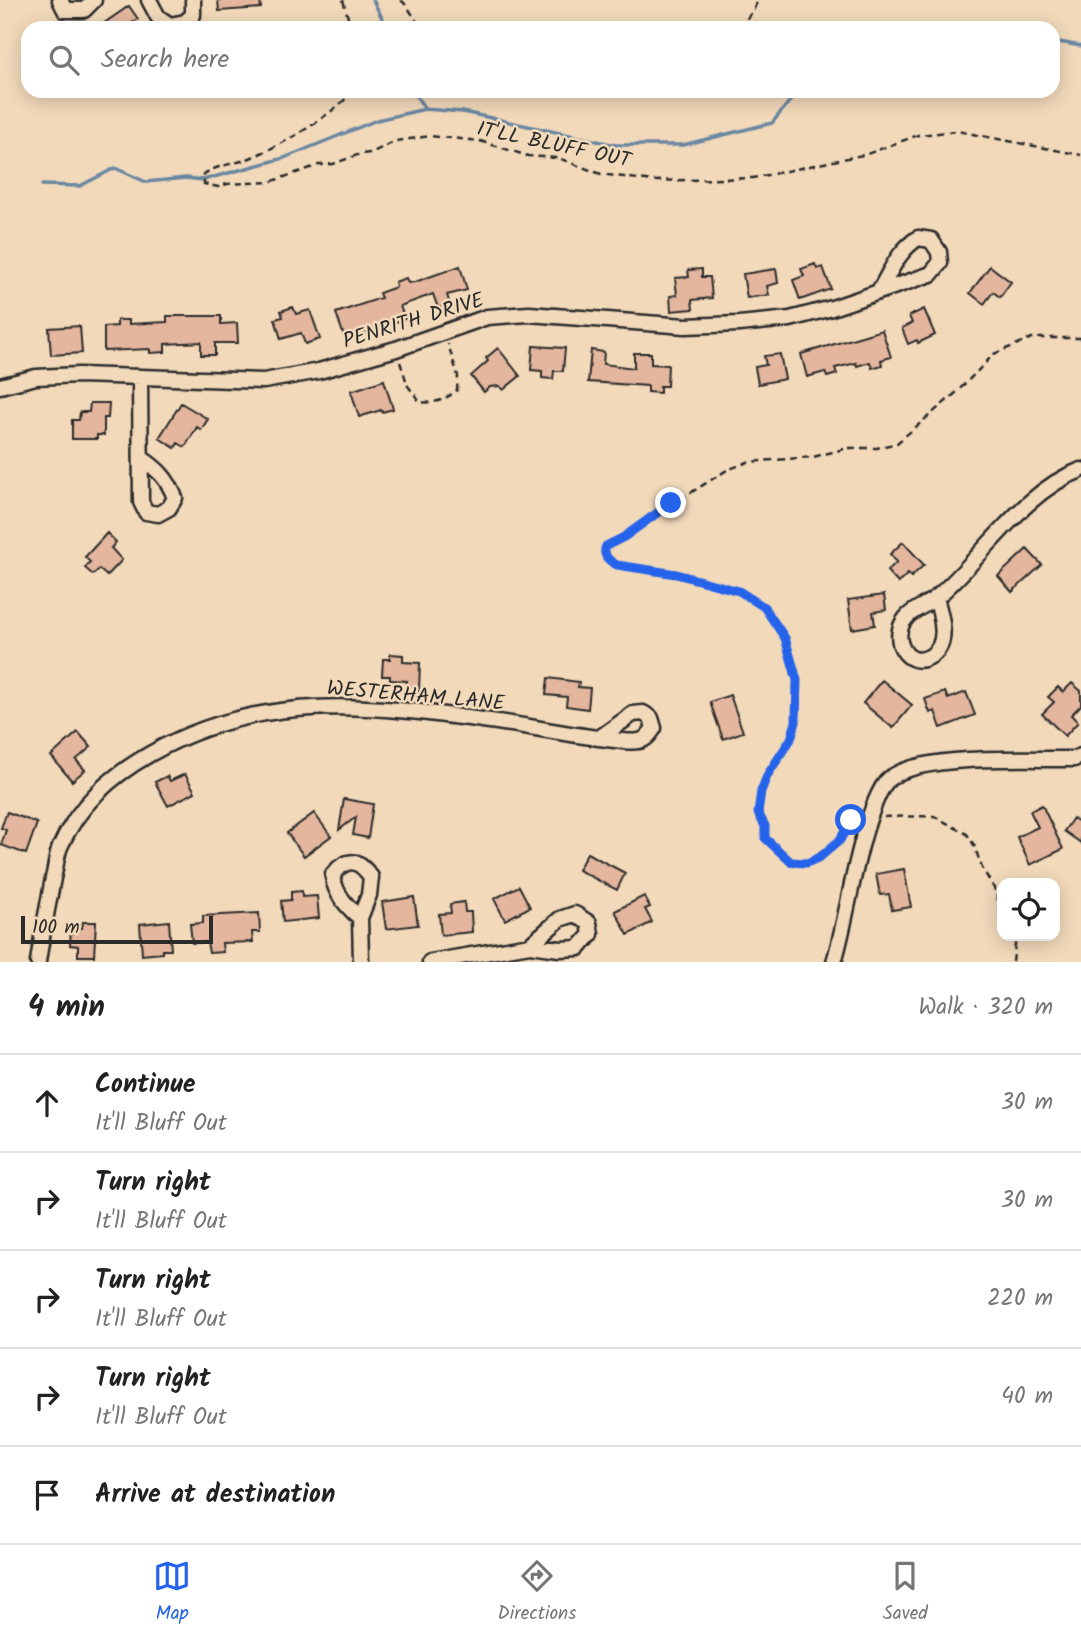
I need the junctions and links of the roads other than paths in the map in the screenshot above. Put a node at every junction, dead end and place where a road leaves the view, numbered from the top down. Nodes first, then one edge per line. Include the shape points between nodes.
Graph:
1 (60, 0) edge
2 (94, 0) edge
3 (149, 0) edge
4 (192, 0) edge
5 (163, 21) edge
6 (186, 21) edge
7 (880, 291) dead end
8 (140, 377) junction
9 (0, 386) edge
10 (141, 458) dead end
11 (1081, 470) edge
12 (936, 598) dead end
13 (599, 738) dead end
14 (1081, 756) edge
15 (360, 918) dead end
16 (530, 945) dead end
17 (38, 962) edge
18 (361, 962) edge
19 (430, 962) edge
20 (834, 962) edge

1 - 2 street via 65,10 84,9
3 - 5 street
4 - 6 street via 193,15
7 - 8 street, PENRITH DRIVE via 790,319 739,324 685,326 499,315 319,371 264,381
8 - 9 street, PENRITH DRIVE via 36,377
8 - 10 street
11 - 12 street via 1036,498
13 - 17 street, WESTERHAM LANE via 351,707 300,707 205,727 164,746 100,787 73,824 59,850
14 - 20 street via 946,762 903,770 886,781 862,838
15 - 18 street
16 - 19 street

